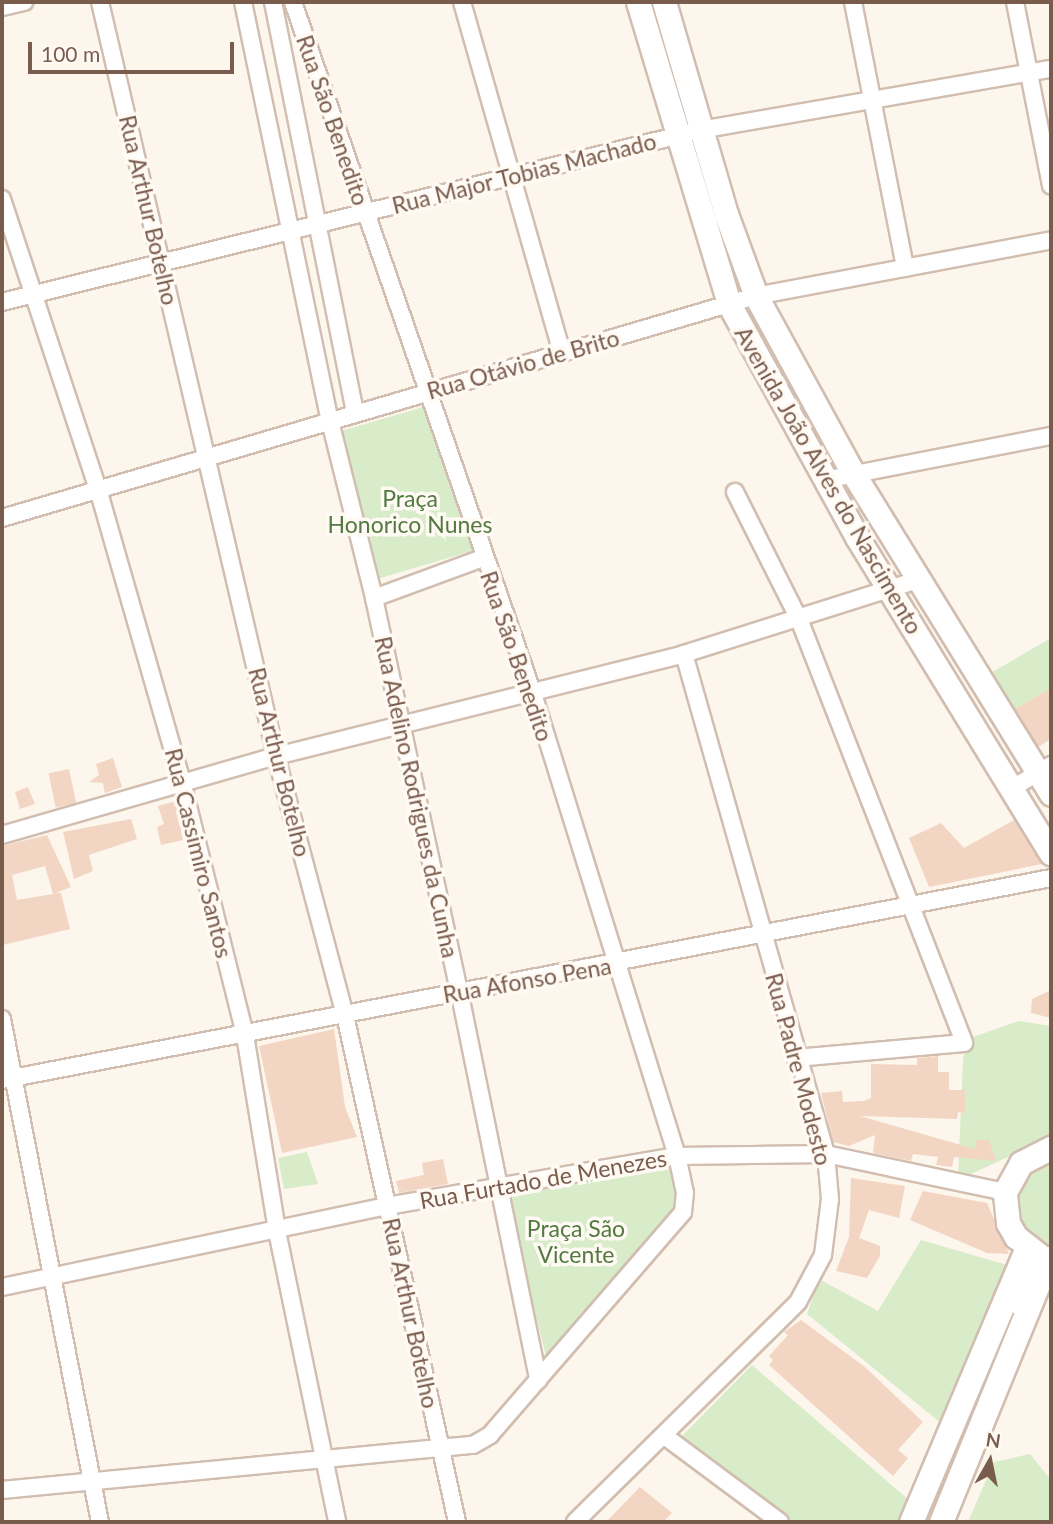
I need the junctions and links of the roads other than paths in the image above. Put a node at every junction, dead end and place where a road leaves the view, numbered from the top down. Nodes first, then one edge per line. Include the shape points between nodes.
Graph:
1 (24, 2) edge
2 (100, 2) edge
3 (243, 2) edge
4 (272, 2) edge
5 (293, 2) edge
6 (462, 2) edge
7 (638, 2) edge
8 (664, 2) edge
9 (853, 2) edge
10 (1016, 2) edge
11 (2, 7) edge
12 (1051, 69) edge
13 (1030, 73) junction
14 (870, 102) junction
15 (689, 132) junction
16 (512, 177) junction
17 (1051, 186) edge
18 (2, 199) edge
19 (365, 213) junction
20 (319, 225) junction
21 (292, 230) junction
22 (1051, 240) edge
23 (160, 261) junction
24 (905, 268) junction
25 (31, 294) junction
26 (756, 296) junction
27 (2, 302) edge
28 (729, 304) junction
29 (562, 352) junction
30 (428, 392) junction
31 (355, 413) junction
32 (823, 420) junction
33 (330, 421) junction
34 (796, 430) junction
35 (1051, 436) edge
36 (209, 458) junction
37 (853, 472) junction
38 (824, 480) junction
39 (98, 488) junction
40 (735, 492) dead end
41 (2, 519) edge
42 (483, 558) junction
43 (920, 579) junction
44 (890, 591) junction
45 (374, 598) junction
46 (799, 619) junction
47 (684, 654) junction
48 (532, 691) junction
49 (398, 723) junction
50 (276, 756) junction
51 (1045, 769) edge
52 (183, 786) junction
53 (1014, 787) junction
54 (1051, 794) edge
55 (2, 835) edge
56 (1051, 853) edge
57 (1051, 878) edge
58 (911, 906) junction
59 (761, 930) junction
60 (616, 965) junction
61 (460, 990) junction
62 (345, 1016) junction
63 (2, 1019) edge
64 (245, 1035) junction
65 (796, 1058) junction
66 (8, 1080) edge
67 (1051, 1148) edge
68 (825, 1154) junction
69 (677, 1156) junction
70 (499, 1189) junction
71 (1005, 1192) junction
72 (387, 1206) junction
73 (277, 1231) junction
74 (1041, 1254) edge
75 (55, 1275) junction
76 (2, 1287) edge
77 (538, 1380) junction
78 (666, 1437) junction
79 (441, 1449) junction
80 (324, 1462) junction
81 (93, 1484) junction
82 (2, 1490) edge
83 (100, 1522) edge
84 (337, 1522) edge
85 (457, 1522) edge
86 (575, 1522) edge
87 (780, 1522) edge
88 (911, 1522) edge
89 (931, 1522) edge
90 (941, 1522) edge

1 - 11 street
2 - 23 street, Rua Arthur Botelho
3 - 21 street, Rua Adelino Rodrigues da Cunha
4 - 20 street
5 - 19 street, Rua São Benedito
6 - 16 street
7 - 15 main road, Avenida João Alves do Nascimento
8 - 15 main road
9 - 14 street
10 - 13 street
12 - 13 street, Rua Major Tobias Machado
13 - 14 street, Rua Major Tobias Machado
13 - 17 street
14 - 15 street, Rua Major Tobias Machado
14 - 24 street
15 - 16 street, Rua Major Tobias Machado
15 - 26 main road
15 - 28 main road, Avenida João Alves do Nascimento
16 - 19 street, Rua Major Tobias Machado
16 - 29 street
18 - 25 street, Rua Cassimiro Santos
19 - 20 street, Rua Major Tobias Machado
19 - 30 street, Rua São Benedito
20 - 21 street, Rua Major Tobias Machado
20 - 31 street
21 - 23 street, Rua Major Tobias Machado
21 - 33 street, Rua Adelino Rodrigues da Cunha
22 - 24 street, Rua Otávio de Brito
23 - 25 street, Rua Major Tobias Machado
23 - 36 street, Rua Arthur Botelho
24 - 26 street, Rua Otávio de Brito
25 - 27 street, Rua Major Tobias Machado
25 - 39 street, Rua Cassimiro Santos
26 - 28 street, Rua Otávio de Brito
26 - 32 main road
28 - 29 street, Rua Otávio de Brito
28 - 34 main road, Avenida João Alves do Nascimento
29 - 30 street, Rua Otávio de Brito
30 - 31 street, Rua Otávio de Brito
30 - 42 street, Rua São Benedito
31 - 33 street, Rua Otávio de Brito
32 - 34 main road
32 - 37 main road
33 - 36 street, Rua Otávio de Brito
33 - 45 street, Rua Adelino Rodrigues da Cunha
34 - 38 main road, Avenida João Alves do Nascimento
35 - 37 street
36 - 39 street, Rua Otávio de Brito
36 - 50 street, Rua Arthur Botelho
37 - 38 street
37 - 43 main road
38 - 44 main road, Avenida João Alves do Nascimento
39 - 41 street, Rua Otávio de Brito
39 - 52 street, Rua Cassimiro Santos
40 - 46 street
42 - 45 street
42 - 48 street, Rua São Benedito
43 - 44 street
43 - 51 main road
44 - 46 street
44 - 53 main road, Avenida João Alves do Nascimento
45 - 49 street, Rua Adelino Rodrigues da Cunha
46 - 47 street
46 - 58 street
47 - 48 street
47 - 59 street, Rua Padre Modesto
48 - 49 street
48 - 60 street, Rua São Benedito
49 - 50 street
49 - 61 street, Rua Adelino Rodrigues da Cunha
50 - 52 street
50 - 62 street, Rua Arthur Botelho
51 - 53 street
51 - 54 main road
52 - 55 street
52 - 64 street, Rua Cassimiro Santos
53 - 56 main road, Avenida João Alves do Nascimento
57 - 58 street, Rua Afonso Pena
58 - 59 street, Rua Afonso Pena
58 - 65 street via 964,1044
59 - 60 street, Rua Afonso Pena
59 - 65 street, Rua Padre Modesto
60 - 61 street, Rua Afonso Pena
60 - 69 street, Rua São Benedito
61 - 62 street, Rua Afonso Pena
61 - 70 street, Rua Adelino Rodrigues da Cunha
62 - 64 street, Rua Afonso Pena
62 - 72 street, Rua Arthur Botelho
63 - 66 street
64 - 66 street, Rua Afonso Pena
64 - 73 street, Rua Cassimiro Santos
65 - 68 street, Rua Padre Modesto
66 - 75 street
67 - 71 main road via 1021,1163
68 - 69 street, Rua Furtado de Menezes
68 - 71 street, Rua Furtado de Menezes
68 - 78 street, Rua Padre Modesto via 830,1199 823,1255 798,1302
69 - 70 street, Rua Furtado de Menezes
69 - 77 street, Rua São Benedito via 684,1212
70 - 72 street, Rua Furtado de Menezes
70 - 77 street, Rua Adelino Rodrigues da Cunha
71 - 74 main road via 1008,1223
72 - 73 street, Rua Furtado de Menezes
72 - 79 street, Rua Arthur Botelho
73 - 75 street, Rua Furtado de Menezes
73 - 80 street, Rua Cassimiro Santos
74 - 88 main road
74 - 89 street
74 - 90 main road
75 - 76 street, Rua Furtado de Menezes
75 - 81 street
77 - 79 street, Rua São Benedito via 490,1435 473,1445
78 - 86 street, Rua Padre Modesto
78 - 87 street
79 - 80 street, Rua São Benedito
79 - 85 street, Rua Arthur Botelho
80 - 81 street, Rua São Benedito
80 - 84 street, Rua Cassimiro Santos
81 - 82 street, Rua São Benedito
81 - 83 street

